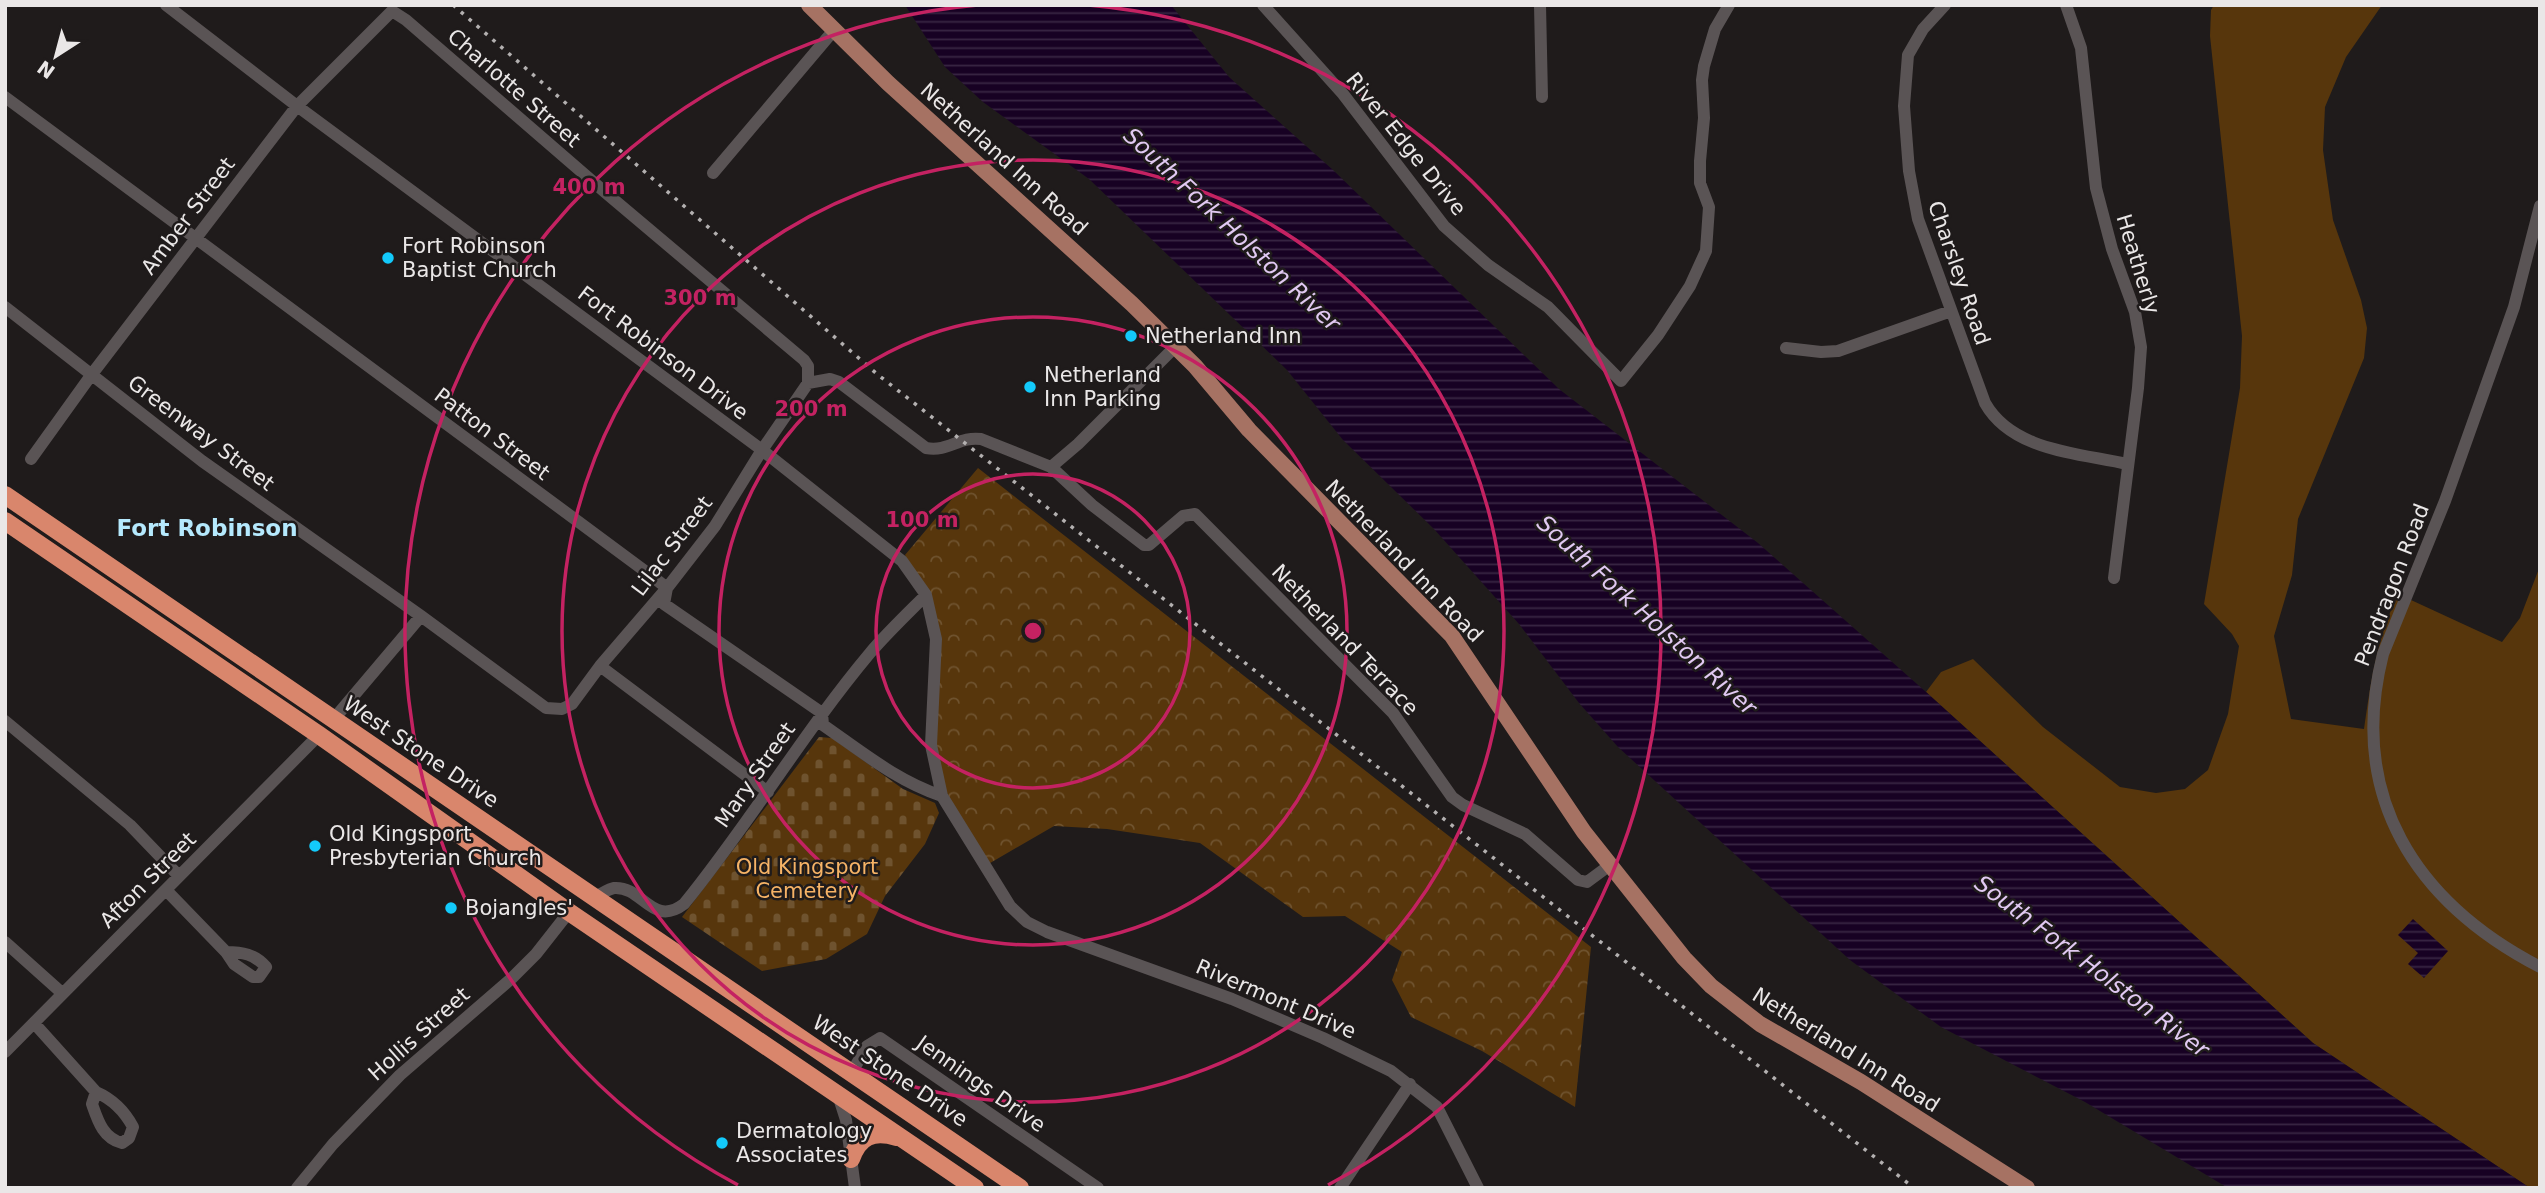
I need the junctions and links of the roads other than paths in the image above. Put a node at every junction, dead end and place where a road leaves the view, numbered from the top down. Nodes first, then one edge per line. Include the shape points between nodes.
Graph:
1 (166, 5) edge
2 (809, 5) edge
3 (1263, 5) edge
4 (1540, 5) edge
5 (1729, 5) edge
6 (1945, 5) edge
7 (2066, 5) edge
8 (391, 11) joint
9 (835, 30) junction
10 (5, 97) edge
11 (1542, 97) dead end
12 (297, 106) junction
13 (713, 173) dead end
14 (2540, 206) edge
15 (195, 237) junction
16 (5, 307) edge
17 (1951, 311) junction
18 (1175, 347) junction
19 (1786, 348) dead end
20 (92, 374) junction
21 (808, 383) junction
22 (762, 450) junction
23 (31, 459) dead end
24 (2127, 464) junction
25 (1051, 467) junction
26 (5, 495) edge
27 (5, 521) edge
28 (2114, 578) dead end
29 (667, 588) junction
30 (926, 595) junction
31 (422, 616) junction
32 (600, 666) junction
33 (546, 708) joint
34 (822, 713) junction
35 (334, 720) junction
36 (5, 721) edge
37 (318, 736) junction
38 (422, 779) junction
39 (768, 792) junction
40 (942, 796) junction
41 (424, 811) junction
42 (1610, 865) junction
43 (179, 876) junction
44 (166, 890) junction
45 (594, 897) junction
46 (1010, 906) joint
47 (569, 912) junction
48 (5, 942) edge
49 (226, 952) dead end
50 (2540, 967) edge
51 (62, 993) junction
52 (34, 1023) junction
53 (5, 1052) edge
54 (852, 1072) junction
55 (1410, 1084) junction
56 (96, 1092) dead end
57 (838, 1095) junction
58 (905, 1139) junction
59 (851, 1159) junction
60 (297, 1188) edge
61 (855, 1188) edge
62 (975, 1188) edge
63 (1020, 1188) edge
64 (1098, 1188) edge
65 (1340, 1188) edge
66 (1478, 1188) edge
67 (2027, 1188) edge

1 - 12 street, Fort Robinson Drive
2 - 9 main road, Netherland Inn Road
3 - 5 street, River Edge Drive via 1343,94 1444,226 1488,265 1548,307 1621,382 1671,316 1706,251 1709,207 1700,183 1702,80 1715,29
4 - 11 street
6 - 17 street, Charsley Road via 1914,41 1908,55 1904,106 1912,194
7 - 24 street, Heatherly via 2081,48 2096,188 2138,331 2141,365
8 - 12 street, Amber Street
8 - 21 street, Charlotte Street via 804,360
9 - 13 street
9 - 18 main road, Netherland Inn Road
10 - 15 street, Patton Street
12 - 15 street, Amber Street
12 - 22 street, Fort Robinson Drive
14 - 50 street, Pendragon Road via 2514,307 2445,501 2383,654 2372,715 2380,789 2397,834 2413,859 2455,908 2505,947
15 - 20 street, Amber Street
15 - 29 street, Patton Street
16 - 20 street, Greenway Street
17 - 19 street via 1838,351
17 - 24 street, Charsley Road via 1985,403 2007,430 2032,442
18 - 25 street
18 - 42 main road, Netherland Inn Road via 1249,430 1452,636
20 - 23 street, Amber Street
20 - 31 street, Greenway Street via 202,461
21 - 22 street, Lilac Street
21 - 25 street via 839,382 926,448 938,450 981,439
22 - 29 street, Lilac Street via 715,526
22 - 30 street, Fort Robinson Drive via 902,561
24 - 28 street, Heatherly
25 - 42 street, Netherland Terrace via 1144,545 1187,514 1195,514 1393,713 1452,797 1525,834 1578,880 1587,881
26 - 35 highway, West Stone Drive
27 - 37 highway, West Stone Drive
29 - 32 street, Lilac Street
29 - 34 street, Patton Street via 664,604
30 - 34 street, Mary Street via 871,651
30 - 40 street, Fort Robinson Drive via 936,639 930,745
31 - 33 street, Greenway Street
31 - 35 street
32 - 33 street, Lilac Street via 572,704
32 - 39 street
34 - 39 street, Mary Street
34 - 40 street, Patton Street via 823,725 894,775
35 - 37 highway
35 - 38 highway, West Stone Drive
36 - 43 street via 130,825
37 - 41 highway, West Stone Drive
37 - 43 street, Afton Street
38 - 41 highway via 418,794
38 - 45 highway, West Stone Drive
39 - 45 street, Mary Street via 676,911 660,911 614,888
40 - 46 street, Fort Robinson Drive
41 - 47 highway, West Stone Drive
42 - 67 main road, Netherland Inn Road via 1684,958 1735,1007
43 - 44 street, Afton Street
44 - 49 street
44 - 51 street, Afton Street
45 - 47 highway
45 - 54 highway, West Stone Drive
46 - 55 street, Rivermont Drive via 1047,932 1231,999 1371,1060
47 - 57 highway, West Stone Drive
47 - 60 street, Hollis Street via 536,954 400,1075
48 - 51 street
51 - 52 street, Afton Street
52 - 53 street, Afton Street
52 - 56 street
54 - 57 highway
54 - 63 highway, West Stone Drive
54 - 64 street, Jennings Drive via 867,1046 880,1038
55 - 65 street
55 - 66 street, Rivermont Drive via 1437,1107
57 - 58 highway, West Stone Drive
57 - 59 street
58 - 59 highway via 868,1136 856,1144
58 - 62 highway, West Stone Drive
59 - 61 street

